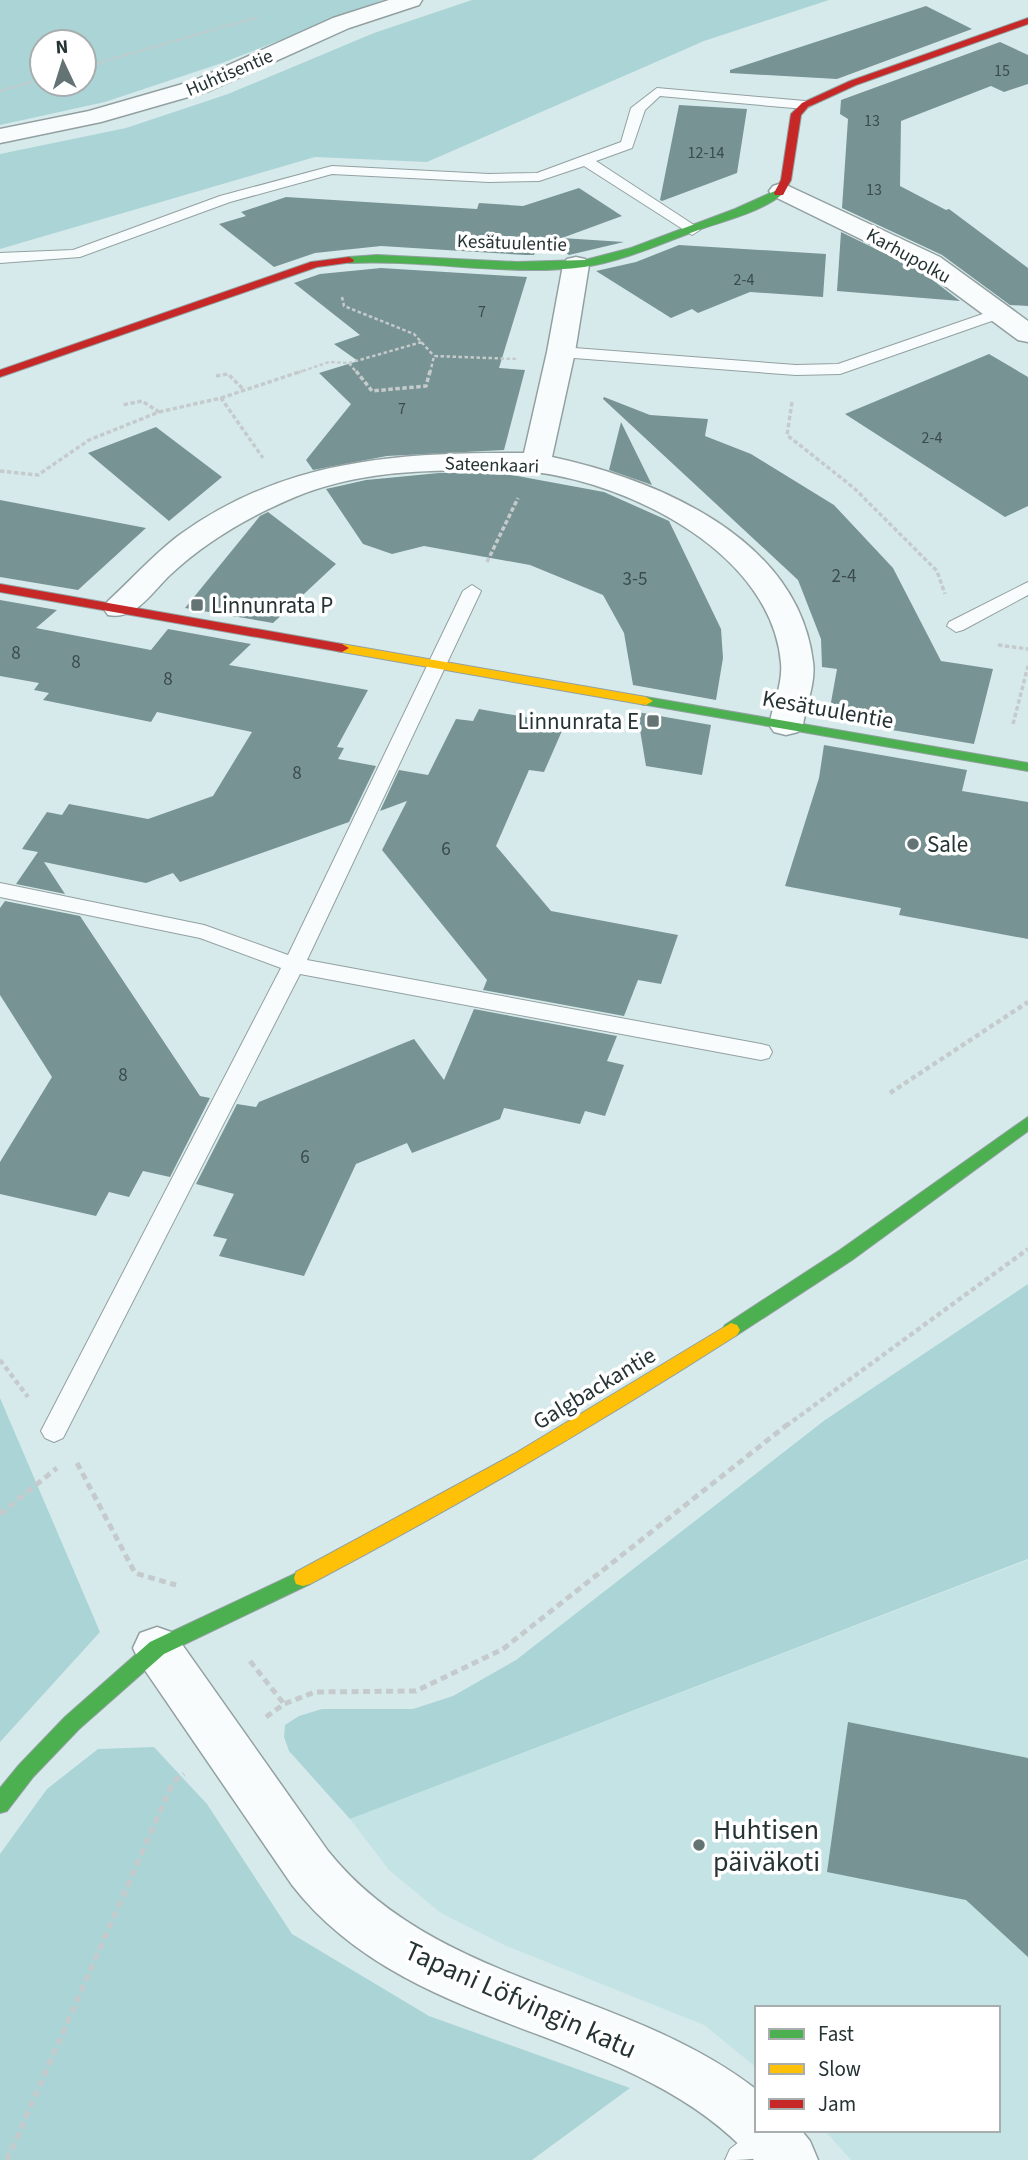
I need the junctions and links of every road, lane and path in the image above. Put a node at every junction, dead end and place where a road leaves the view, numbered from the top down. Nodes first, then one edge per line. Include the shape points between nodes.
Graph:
1 (411, 0) edge
2 (265, 15) dead end
3 (1028, 21) edge
4 (98, 63) edge
5 (28, 83) edge
6 (0, 92) edge
7 (806, 105) junction
8 (0, 136) edge
9 (585, 160) junction
10 (782, 191) junction
11 (692, 230) junction
12 (0, 258) edge
13 (337, 260) junction
14 (576, 265) junction
15 (1000, 313) junction
16 (1028, 334) edge
17 (422, 342) junction
18 (434, 356) junction
19 (560, 356) junction
20 (349, 363) junction
21 (796, 370) junction
22 (0, 373) edge
23 (216, 376) dead end
24 (244, 390) junction
25 (221, 398) junction
26 (122, 405) dead end
27 (159, 412) junction
28 (536, 463) junction
29 (0, 471) edge
30 (286, 490) junction
31 (0, 588) edge
32 (1028, 588) edge
33 (472, 592) joint
34 (118, 608) junction
35 (956, 626) junction
36 (1028, 649) edge
37 (437, 665) junction
38 (1028, 666) edge
39 (786, 724) junction
40 (1003, 762) junction
41 (1028, 767) edge
42 (0, 890) edge
43 (294, 965) junction
44 (1028, 1002) edge
45 (761, 1052) dead end
46 (890, 1093) dead end
47 (1028, 1123) edge
48 (1028, 1249) edge
49 (54, 1431) joint
50 (72, 1456) junction
51 (0, 1514) edge
52 (222, 1619) junction
53 (157, 1648) junction
54 (284, 1704) junction
55 (225, 1745) junction
56 (0, 1804) edge
57 (755, 2129) edge
58 (7, 2160) edge

1 - 8 street, Huhtisentie via 341,23 201,86 93,117
2 - 4 path
3 - 7 street via 853,83
5 - 6 path
7 - 9 lane via 657,92 638,108 627,145
7 - 10 street via 796,114
9 - 11 lane
9 - 12 lane via 539,177 332,170 225,199 75,254
10 - 11 street, Kesätuulentie
10 - 15 street, Karhupolku via 931,263
11 - 14 street, Kesätuulentie
13 - 14 street, Kesätuulentie via 381,257
13 - 17 path via 344,306 414,334
13 - 22 street, Kesätuulentie
14 - 19 street
15 - 16 street, Karhupolku
15 - 21 lane via 841,369
17 - 18 path
17 - 20 path
18 - 19 path
18 - 20 path via 426,386 372,391
19 - 21 lane
19 - 28 street
20 - 24 path via 329,362
21 - 35 path via 787,435 854,488 937,571
23 - 24 path via 228,374
24 - 25 path
25 - 27 path
25 - 30 path
26 - 27 path via 142,401
27 - 29 path via 89,440 38,475
28 - 30 street, Sateenkaari via 411,461 345,472
28 - 33 path
28 - 39 street, Sateenkaari via 642,494 724,539 753,566 776,597 797,663
30 - 34 street, Sateenkaari via 196,538
31 - 34 street, Kesätuulentie
32 - 35 lane
33 - 37 lane
34 - 37 street, Kesätuulentie
35 - 36 path via 960,639
37 - 39 street, Kesätuulentie
37 - 43 lane
38 - 40 path
39 - 40 street, Kesätuulentie
40 - 41 street, Kesätuulentie
42 - 43 lane via 204,932
43 - 45 lane
43 - 49 lane
44 - 46 path
47 - 52 street, Galgbackantie via 846,1255 625,1399 380,1538
48 - 54 path via 756,1447 503,1648 416,1690 315,1692
49 - 50 path
50 - 51 path
50 - 52 path via 135,1573 199,1591
52 - 53 street, Galgbackantie
52 - 54 path
53 - 55 street, Tapani Löfvingin katu
53 - 56 street, Galgbackantie via 72,1723
54 - 55 path
55 - 57 street, Tapani Löfvingin katu via 304,1858 363,1923 476,1985 701,2081 732,2100
55 - 58 path via 173,1782

